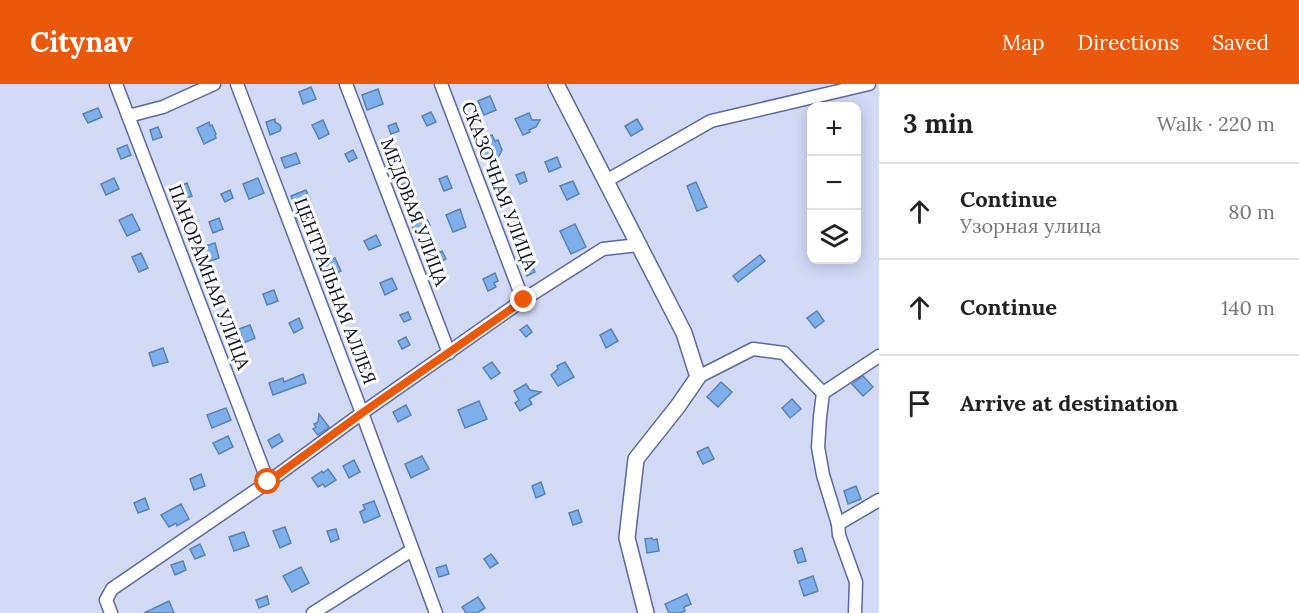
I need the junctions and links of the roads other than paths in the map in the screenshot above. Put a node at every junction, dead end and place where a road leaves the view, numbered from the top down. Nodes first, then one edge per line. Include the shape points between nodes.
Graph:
1 (116, 84) edge
2 (214, 84) edge
3 (237, 84) edge
4 (346, 84) edge
5 (441, 84) edge
6 (556, 84) edge
7 (869, 84) edge
8 (128, 116) junction
9 (606, 181) junction
10 (638, 245) junction
11 (524, 300) junction
12 (449, 353) junction
13 (879, 356) edge
14 (698, 377) junction
15 (823, 393) junction
16 (362, 413) junction
17 (268, 482) junction
18 (879, 500) edge
19 (838, 524) junction
20 (412, 550) junction
21 (111, 613) edge
22 (313, 613) edge
23 (436, 613) edge
24 (646, 613) edge
25 (855, 613) edge

1 - 8 street, ПАНОРАМНАЯ УЛИЦА
2 - 8 street via 164,107
3 - 16 street, ЦЕНТРАЛЬНАЯ АЛЛЕЯ
4 - 12 street, МЕДОВАЯ УЛИЦА
5 - 11 street, СКАЗОЧНАЯ УЛИЦА
6 - 9 street
7 - 9 street via 711,121
8 - 17 street, ПАНОРАМНАЯ УЛИЦА
9 - 10 street
10 - 11 street via 603,249
10 - 14 street via 684,333
11 - 12 street
12 - 16 street
13 - 15 street
14 - 15 street via 753,349 784,353
14 - 24 street via 636,459 627,538
15 - 19 street via 818,447
16 - 17 street
16 - 20 street, ЦЕНТРАЛЬНАЯ АЛЛЕЯ
17 - 21 street via 112,589 106,600
18 - 19 street
19 - 25 street via 856,582
20 - 22 street
20 - 23 street, ЦЕНТРАЛЬНАЯ АЛЛЕЯ

